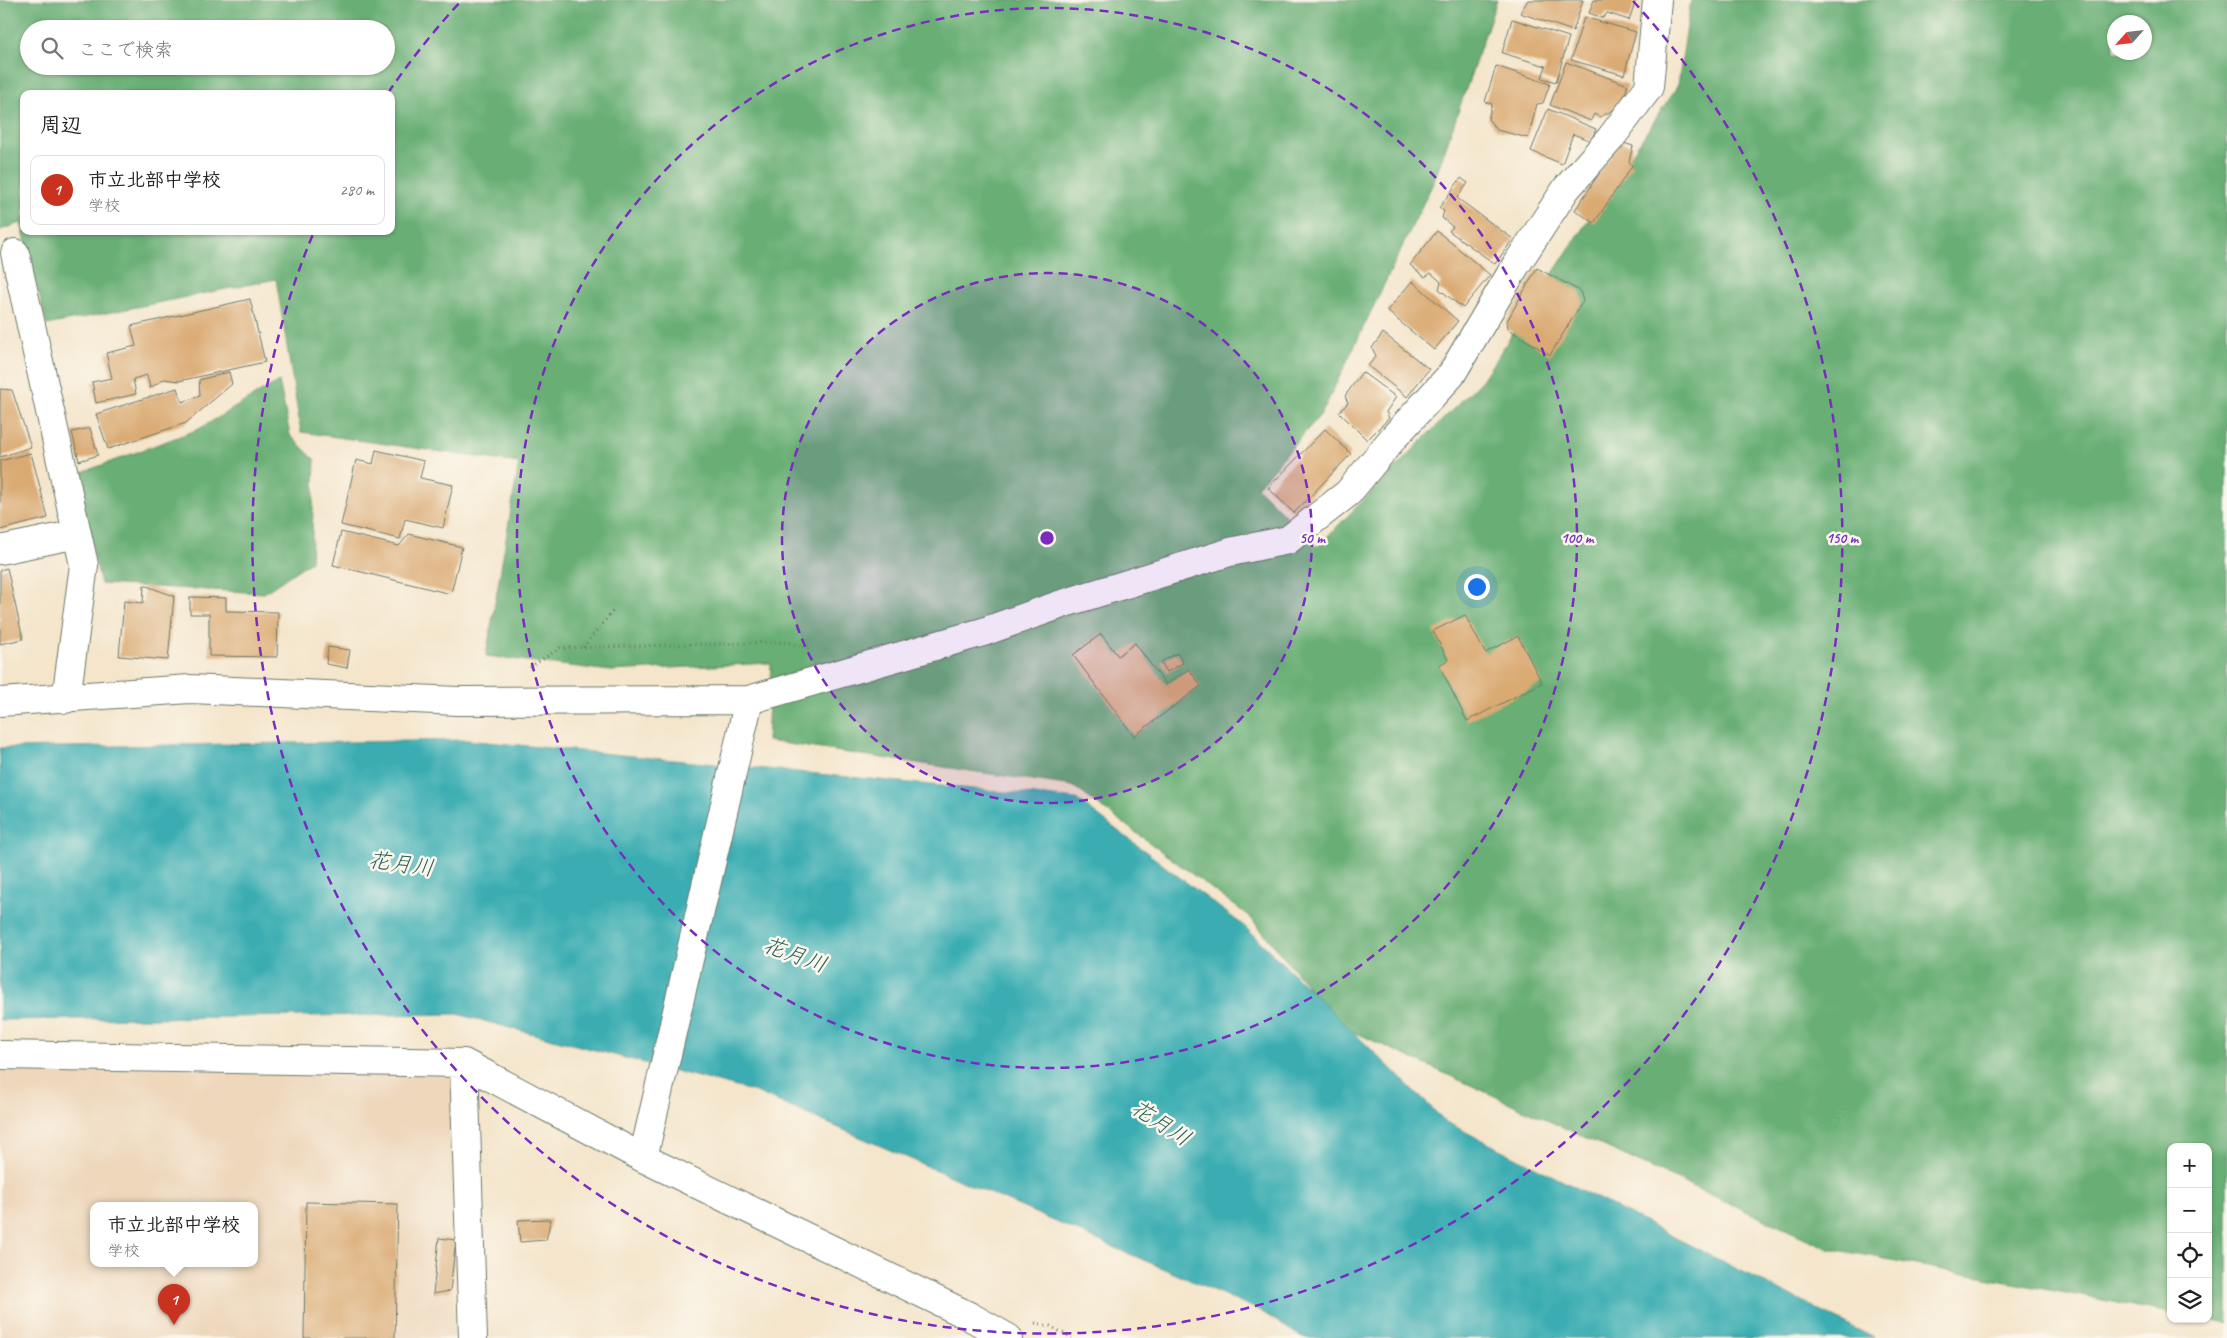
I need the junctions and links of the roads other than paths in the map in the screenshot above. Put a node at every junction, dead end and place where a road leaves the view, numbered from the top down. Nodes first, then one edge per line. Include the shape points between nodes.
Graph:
1 (1657, 0) edge
2 (15, 253) dead end
3 (77, 534) junction
4 (0, 550) edge
5 (66, 699) junction
6 (749, 700) junction
7 (0, 702) edge
8 (0, 1055) edge
9 (464, 1063) junction
10 (643, 1158) junction
11 (473, 1338) edge
12 (1008, 1338) edge

1 - 6 street via 1649,87 1610,139 1566,189 1516,265 1452,375 1394,437 1348,493 1288,540 1230,552 983,632
2 - 3 street
3 - 4 street
3 - 5 street via 84,565
5 - 6 street via 190,689 458,701
5 - 7 street
6 - 10 street
8 - 9 street
9 - 10 street
9 - 11 street
10 - 12 street

